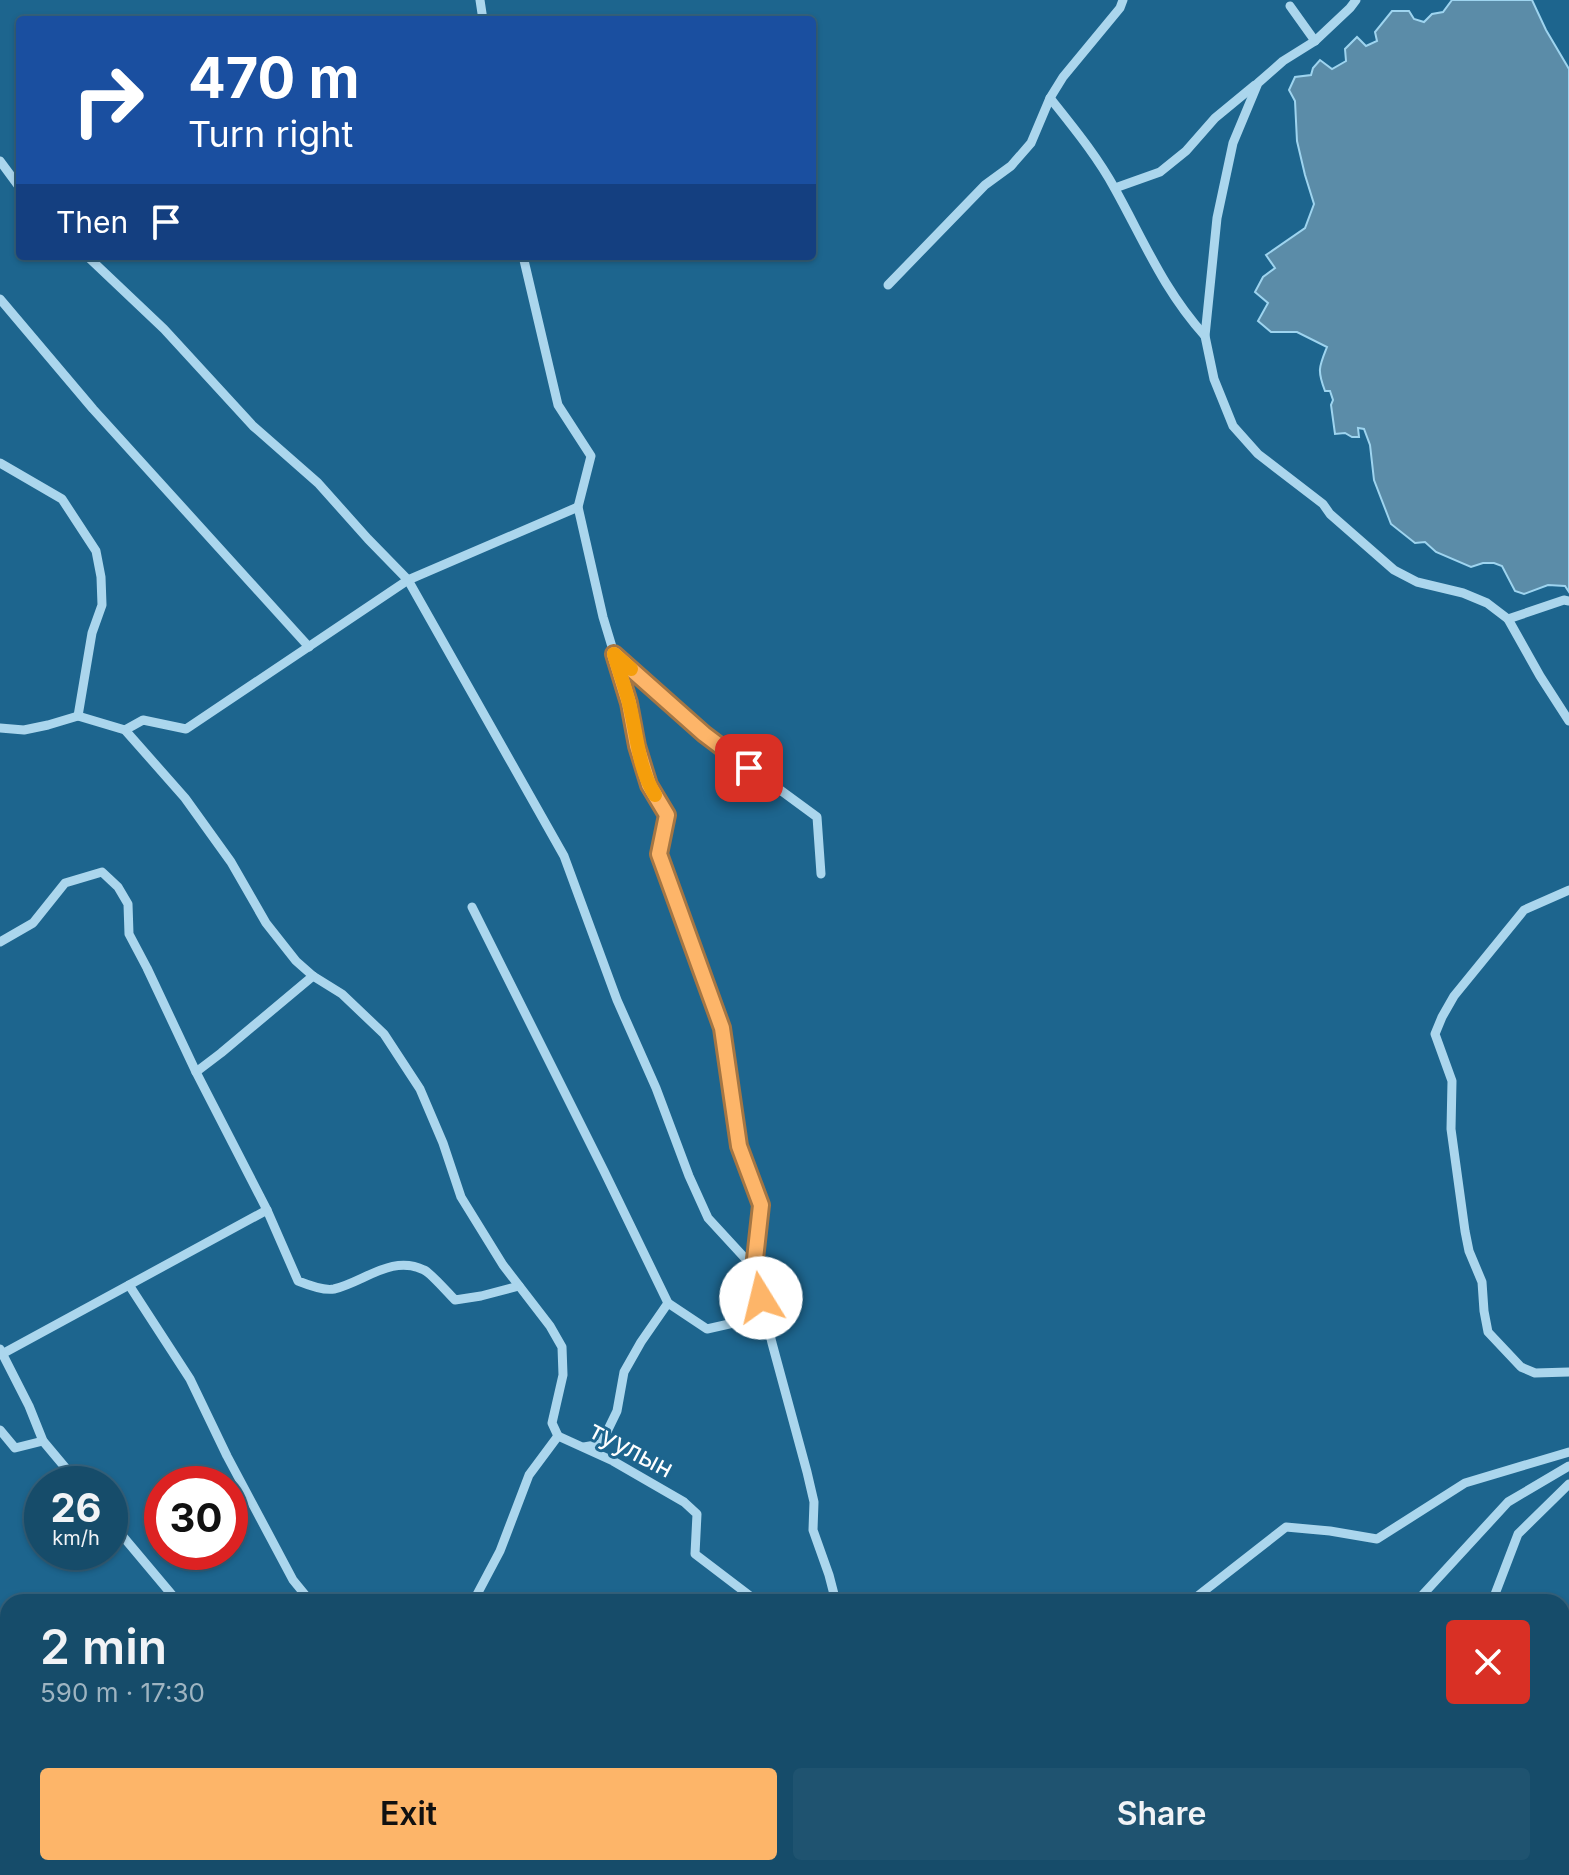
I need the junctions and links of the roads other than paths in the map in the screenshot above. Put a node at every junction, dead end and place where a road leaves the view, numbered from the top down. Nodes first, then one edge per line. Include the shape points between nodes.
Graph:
1 (1123, 0) edge
2 (1356, 0) edge
3 (1290, 6) dead end
4 (1315, 41) junction
5 (1258, 83) junction
6 (1050, 98) junction
7 (0, 161) edge
8 (16, 183) edge
9 (1115, 188) junction
10 (91, 260) edge
11 (524, 260) edge
12 (888, 285) dead end
13 (0, 299) edge
14 (1205, 336) junction
15 (0, 463) edge
16 (578, 507) junction
17 (408, 580) junction
18 (1569, 601) edge
19 (1508, 619) junction
20 (309, 647) junction
21 (614, 654) junction
22 (78, 716) junction
23 (1569, 721) edge
24 (0, 728) edge
25 (125, 730) junction
26 (821, 874) dead end
27 (1569, 890) edge
28 (472, 907) dead end
29 (0, 942) edge
30 (313, 976) junction
31 (196, 1072) junction
32 (267, 1210) junction
33 (754, 1268) junction
34 (129, 1285) junction
35 (519, 1286) junction
36 (761, 1298) junction
37 (668, 1303) junction
38 (1, 1351) edge
39 (1569, 1372) edge
40 (0, 1430) edge
41 (558, 1436) junction
42 (43, 1441) junction
43 (583, 1448) junction
44 (1569, 1452) edge
45 (64, 1466) edge
46 (1569, 1466) edge
47 (1569, 1484) edge
48 (128, 1542) edge
49 (171, 1594) edge
50 (304, 1594) edge
51 (477, 1594) edge
52 (748, 1594) edge
53 (834, 1594) edge
54 (1200, 1594) edge
55 (1423, 1594) edge
56 (1495, 1594) edge

1 - 6 street
2 - 4 street
3 - 4 street
4 - 5 street
5 - 9 street via 1160,172
5 - 14 street via 1233,143 1220,203
6 - 9 street
6 - 12 street via 1031,143
7 - 8 street
9 - 14 street via 1172,296
10 - 17 street via 253,426 318,483
11 - 16 street via 558,405 591,456
13 - 20 street
14 - 19 street via 1214,379 1233,426 1258,454 1323,504 1394,570 1487,603
15 - 22 street via 62,499 96,551 102,605
16 - 17 street
16 - 21 street
17 - 20 street
17 - 33 street via 564,856 708,1218
18 - 19 street
19 - 23 street
20 - 25 street via 186,729 143,720
21 - 26 street via 704,734 817,817
21 - 33 street via 649,785 667,815 659,854 722,1028 739,1146 761,1205
22 - 24 street via 24,730
22 - 25 street
25 - 30 street via 185,798 266,923
27 - 39 street via 1524,910 1454,996 1435,1034 1452,1081 1451,1129 1465,1231 1482,1282 1488,1332 1521,1367 1535,1373
28 - 37 street
29 - 31 street via 33,923 65,883 102,872 128,904 129,934
30 - 31 street
30 - 35 street via 342,994 384,1034 420,1089 461,1197
31 - 32 street
32 - 34 street
32 - 35 street via 298,1281 308,1285 332,1290 383,1268 408,1264 426,1270 455,1300
33 - 36 street
34 - 38 street
34 - 50 street via 190,1379
35 - 41 street via 562,1347 563,1375 552,1423
36 - 37 street via 738,1322 707,1329
36 - 53 street via 814,1502 813,1530
37 - 43 street via 624,1372 617,1411 601,1444
38 - 42 street
40 - 42 street via 15,1448
41 - 43 street, туулын
41 - 51 street via 529,1475
42 - 45 street
43 - 52 street, туулын via 684,1502 697,1514 695,1554
44 - 54 street via 1465,1483 1377,1539 1286,1527
46 - 55 street via 1508,1502
47 - 56 street via 1518,1534
48 - 49 street

